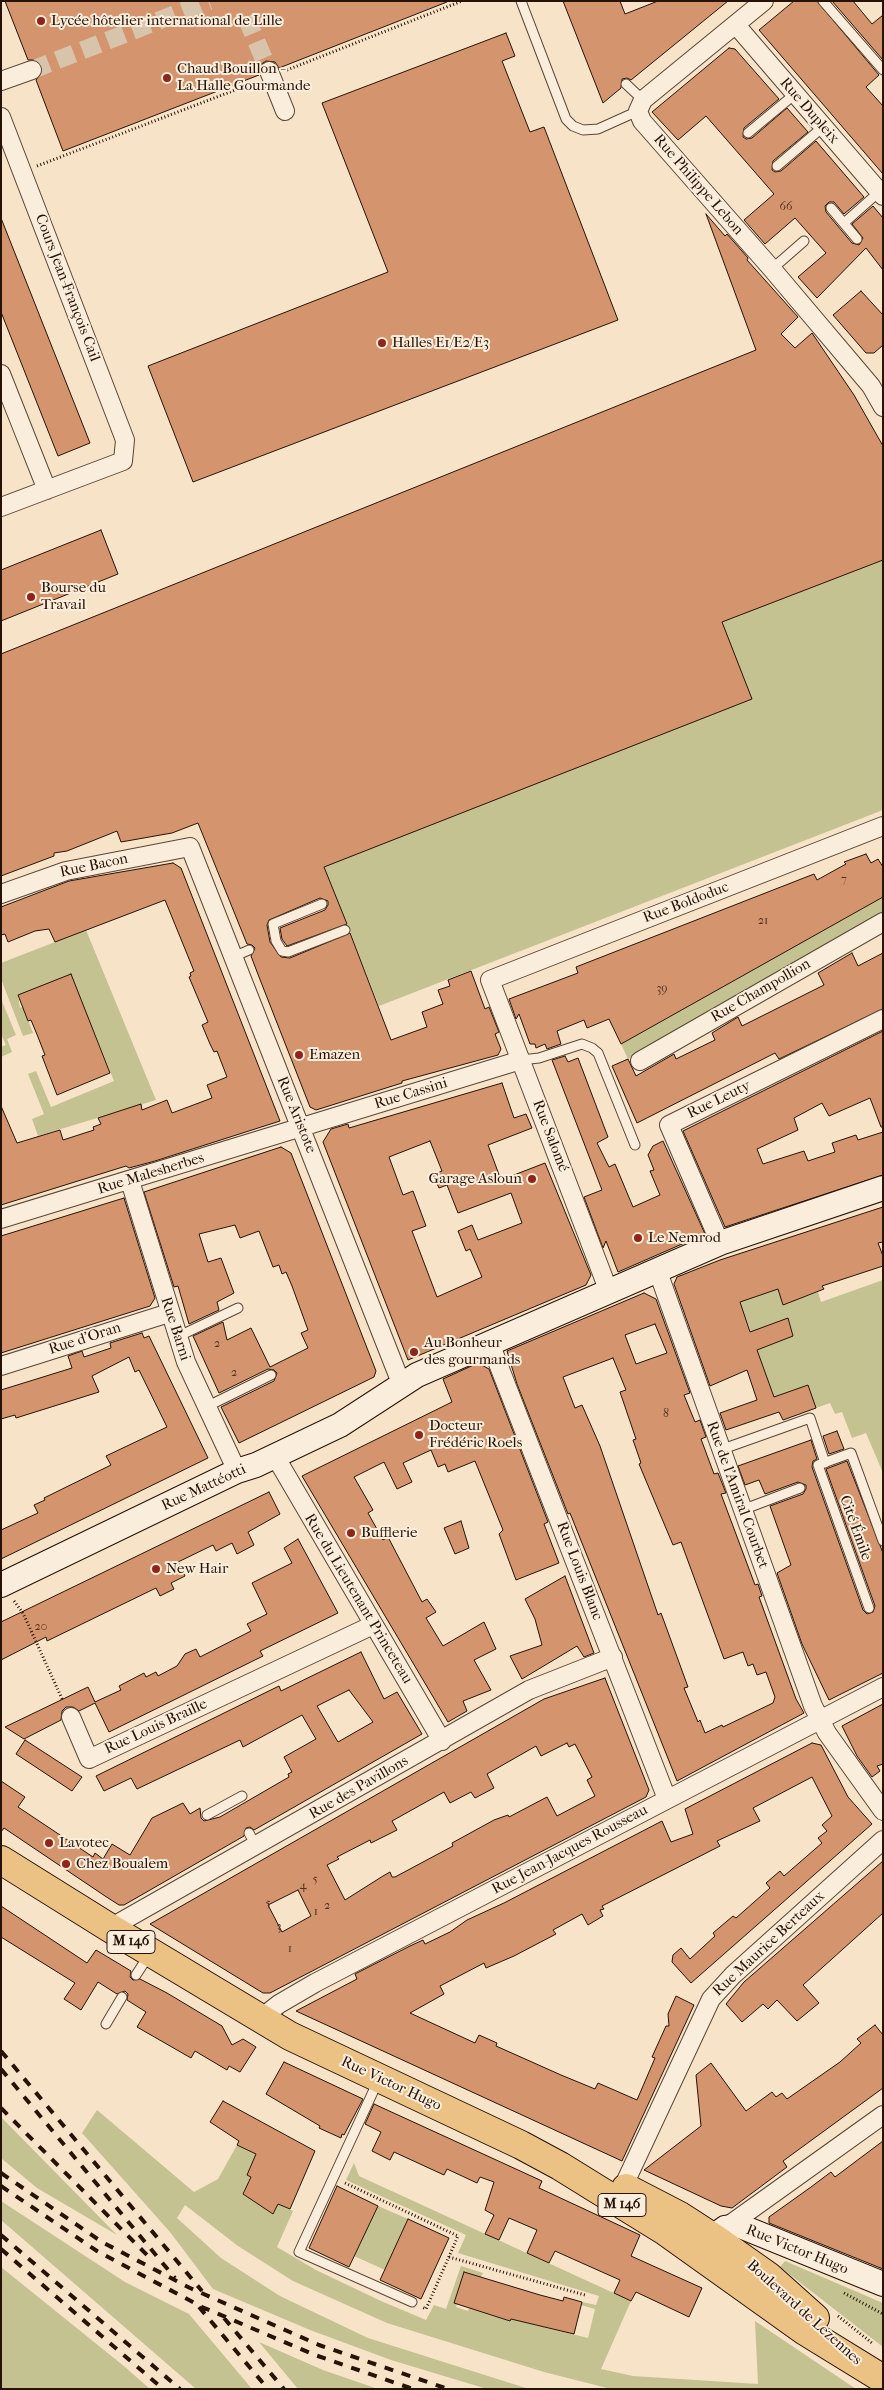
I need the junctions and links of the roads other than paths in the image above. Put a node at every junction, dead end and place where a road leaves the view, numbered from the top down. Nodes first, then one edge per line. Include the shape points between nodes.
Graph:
1 (521, 1) edge
2 (764, 1) edge
3 (823, 1) edge
4 (736, 25) junction
5 (32, 70) tunnel mouth
6 (883, 70) edge
7 (270, 74) tunnel mouth
8 (1, 81) edge
9 (626, 84) dead end
10 (795, 94) junction
11 (640, 105) junction
12 (285, 111) dead end
13 (1, 117) edge
14 (823, 127) junction
15 (748, 133) dead end
16 (777, 166) dead end
17 (881, 194) edge
18 (831, 208) dead end
19 (844, 223) junction
20 (857, 239) dead end
21 (804, 241) dead end
22 (772, 268) junction
23 (1, 374) edge
24 (877, 381) edge
25 (883, 408) edge
26 (47, 490) junction
27 (1, 507) edge
28 (883, 826) edge
29 (190, 847) joint
30 (1, 894) edge
31 (322, 904) dead end
32 (883, 922) edge
33 (345, 930) dead end
34 (490, 980) joint
35 (883, 1019) edge
36 (521, 1060) junction
37 (640, 1061) dead end
38 (301, 1128) junction
39 (635, 1145) dead end
40 (130, 1180) junction
41 (883, 1188) edge
42 (1, 1219) edge
43 (720, 1243) junction
44 (657, 1269) junction
45 (609, 1292) junction
46 (238, 1308) dead end
47 (169, 1313) junction
48 (177, 1338) junction
49 (490, 1343) junction
50 (1, 1366) edge
51 (271, 1375) dead end
52 (401, 1383) junction
53 (206, 1408) junction
54 (720, 1450) junction
55 (275, 1456) junction
56 (825, 1462) junction
57 (237, 1471) junction
58 (800, 1488) dead end
59 (742, 1510) junction
60 (883, 1541) edge
61 (2, 1585) edge
62 (869, 1608) dead end
63 (373, 1624) junction
64 (612, 1658) junction
65 (883, 1687) edge
66 (71, 1717) road end
67 (820, 1720) junction
68 (442, 1741) junction
69 (242, 1796) dead end
70 (667, 1799) junction
71 (883, 1811) edge
72 (208, 1815) dead end
73 (883, 1840) edge
74 (1, 1860) edge
75 (110, 1928) junction
76 (122, 1997) dead end
77 (263, 2021) junction
78 (106, 2024) dead end
79 (380, 2078) junction
80 (883, 2115) edge
81 (617, 2192) junction
82 (719, 2233) junction
83 (721, 2269) junction
84 (883, 2284) edge
85 (412, 2302) road end
86 (876, 2375) edge

1 - 11 lane via 566,120 583,130 598,129
2 - 4 street
3 - 6 lane
4 - 10 street, Rue Dupleix
4 - 11 street
5 - 8 street
7 - 12 street
9 - 11 lane
10 - 14 street, Rue Dupleix
10 - 15 lane
11 - 22 street, Rue Philippe Lebon via 642,121
13 - 26 street, Cours Jean-François Cail via 125,440 123,461
14 - 16 lane
14 - 17 street, Rue Dupleix
17 - 19 lane
18 - 19 lane
19 - 20 lane
21 - 22 lane
22 - 24 street, Rue Philippe Lebon
23 - 26 street
24 - 25 street, Rue Philippe Lebon
26 - 27 street
28 - 34 street, Rue Boldoduc
29 - 30 street, Rue Bacon via 66,871
29 - 38 street, Rue Aristote via 241,954
31 - 33 lane via 273,924 273,942 288,952
32 - 37 street, Rue Champollion
34 - 36 street, Rue Salomé
35 - 43 street, Rue Leuty via 669,1125
36 - 38 street, Rue Cassini
36 - 39 lane via 539,1058 582,1044 592,1048 598,1053
36 - 45 street, Rue Salomé
38 - 40 street, Rue Malesherbes
38 - 52 street, Rue Aristote
40 - 42 street, Rue Malesherbes
40 - 47 street, Rue Barni
41 - 43 street, Rue Mattéotti
43 - 44 street, Rue Mattéotti
44 - 45 street, Rue Mattéotti
44 - 54 street, Rue de l'Amiral Courbet
45 - 49 street, Rue Mattéotti
46 - 48 lane
47 - 48 street, Rue Barni
47 - 50 street, Rue d'Oran
48 - 53 street, Rue Barni
49 - 52 street, Rue Mattéotti
49 - 64 street, Rue Louis Blanc
51 - 53 lane
52 - 55 street, Rue Mattéotti via 340,1424
53 - 57 street, Rue Barni
54 - 56 lane, Cité Émile via 810,1418
54 - 59 street, Rue de l'Amiral Courbet
55 - 57 street, Rue Mattéotti
55 - 63 street, Rue du Lieutenant Princeteau
56 - 60 lane, Cité Émile via 851,1453
56 - 62 lane, Cité Émile via 818,1465
57 - 61 street, Rue Mattéotti
58 - 59 lane
59 - 67 street, Rue de l'Amiral Courbet
63 - 66 street, Rue Louis Braille via 89,1759
63 - 68 street, Rue du Lieutenant Princeteau
64 - 68 street, Rue des Pavillons via 545,1682
64 - 70 street, Rue Louis Blanc
65 - 67 street, Rue Jean-Jacques Rousseau
67 - 70 street, Rue Jean-Jacques Rousseau
67 - 71 street, Rue de l'Amiral Courbet
68 - 75 street, Rue des Pavillons via 252,1840
69 - 72 lane via 233,1806
70 - 77 street, Rue Jean-Jacques Rousseau via 315,1983 279,2004
73 - 81 street, Rue Maurice Berteaux via 733,1975 711,1999
74 - 75 main road, M 146
75 - 77 main road, M 146 via 143,1964
76 - 78 lane
77 - 79 main road, Rue Victor Hugo / M 146
79 - 81 main road, Rue Victor Hugo / M 146
79 - 85 lane via 299,2252
80 - 82 street
81 - 82 main road, Rue Victor Hugo / M 146
81 - 83 main road, Rue Victor Hugo / M 146
82 - 83 street via 711,2246 712,2255
82 - 84 street, Rue Victor Hugo via 745,2227
82 - 86 main road, Boulevard de Lezennes / M 146
83 - 86 main road, Boulevard de Lezennes / M 146 via 805,2331

